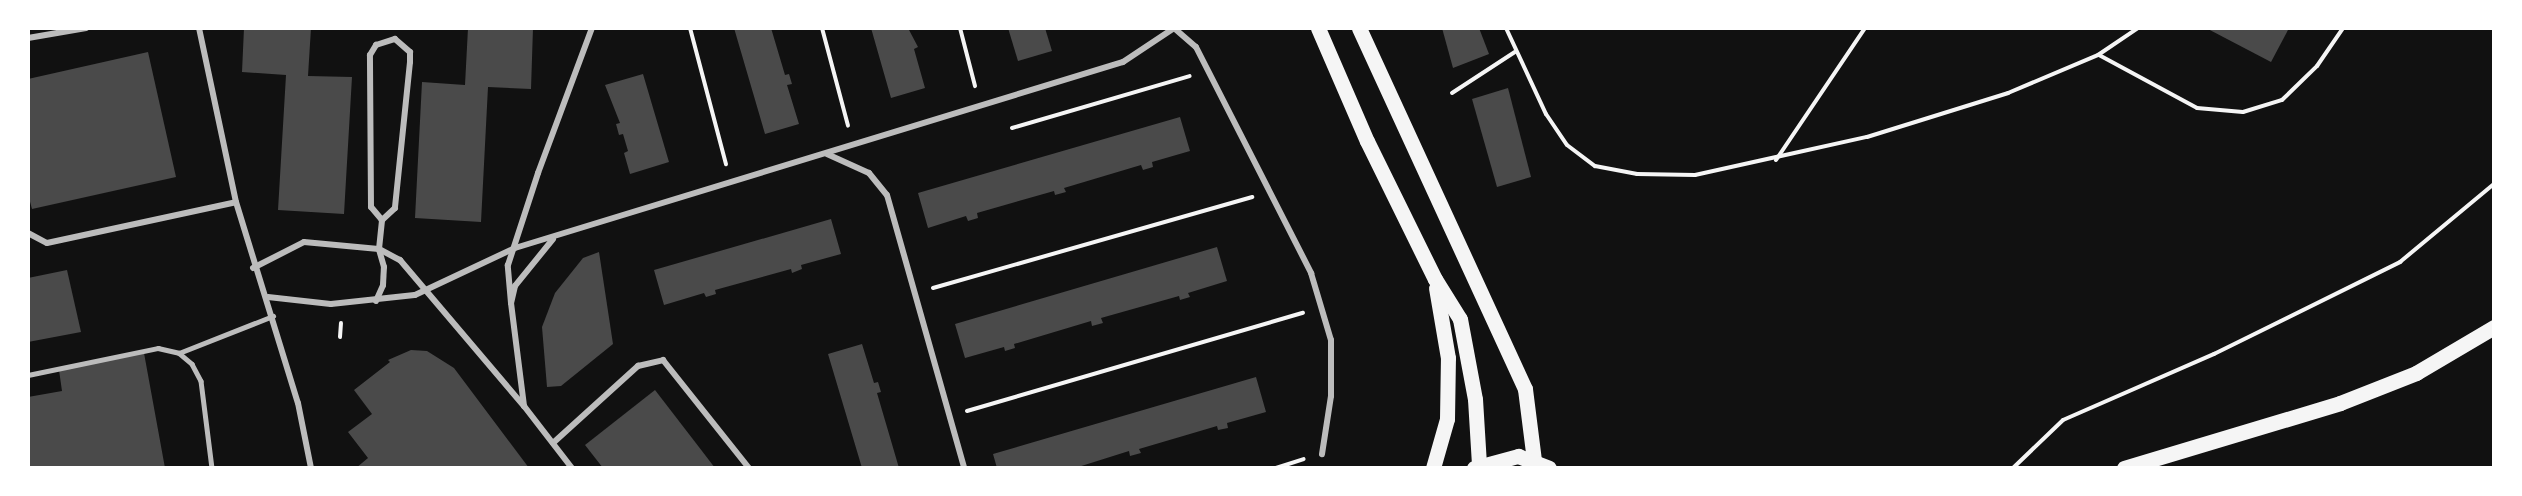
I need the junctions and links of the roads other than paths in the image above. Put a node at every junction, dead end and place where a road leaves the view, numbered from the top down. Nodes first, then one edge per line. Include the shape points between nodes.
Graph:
1 (86, 28) edge
2 (199, 28) edge
3 (592, 28) edge
4 (1318, 28) edge
5 (1359, 28) edge
6 (1174, 29) edge
7 (28, 38) edge
8 (826, 154) junction
9 (236, 202) junction
10 (382, 220) junction
11 (28, 233) edge
12 (553, 239) junction
13 (515, 248) junction
14 (379, 249) junction
15 (253, 268) junction
16 (1435, 279) junction
17 (426, 292) junction
18 (268, 297) junction
19 (376, 301) junction
20 (511, 303) junction
21 (273, 316) junction
22 (2493, 327) edge
23 (179, 353) junction
24 (28, 375) edge
25 (524, 406) junction
26 (553, 443) junction
27 (1322, 454) road end
28 (1534, 460) junction
29 (1476, 466) edge
30 (213, 468) edge
31 (311, 468) edge
32 (572, 468) edge
33 (749, 468) edge
34 (964, 468) edge
35 (1433, 468) edge
36 (1549, 468) edge
37 (2124, 468) edge

1 - 7 street
2 - 9 street
3 - 13 street via 537,172
4 - 16 main road
5 - 28 main road via 1525,389
6 - 8 street via 1123,62
6 - 27 street via 1196,47 1311,273 1331,351 1331,396
8 - 12 street
8 - 34 street via 869,173 888,195
9 - 11 street via 47,243
9 - 15 street
10 - 10 street via 395,208 410,62 404,44 395,39 376,45 370,55 371,207
10 - 14 street
12 - 13 street
12 - 20 street via 515,286
13 - 17 street
13 - 20 street via 508,266
14 - 15 street via 304,242
14 - 17 street via 400,260
14 - 19 street via 383,285
15 - 18 street
16 - 29 main road via 1460,319 1475,399
16 - 35 main road via 1448,358 1448,399 1447,419
17 - 19 street
17 - 25 street
18 - 19 street via 331,304
18 - 21 street
20 - 25 street
21 - 23 lane
21 - 31 street via 298,403
22 - 37 main road via 2416,373 2340,403
23 - 24 lane via 158,348
23 - 30 lane via 192,363 201,381
25 - 26 street
26 - 32 street
26 - 33 street via 638,366 663,360
28 - 29 main road via 1518,456
28 - 36 main road

